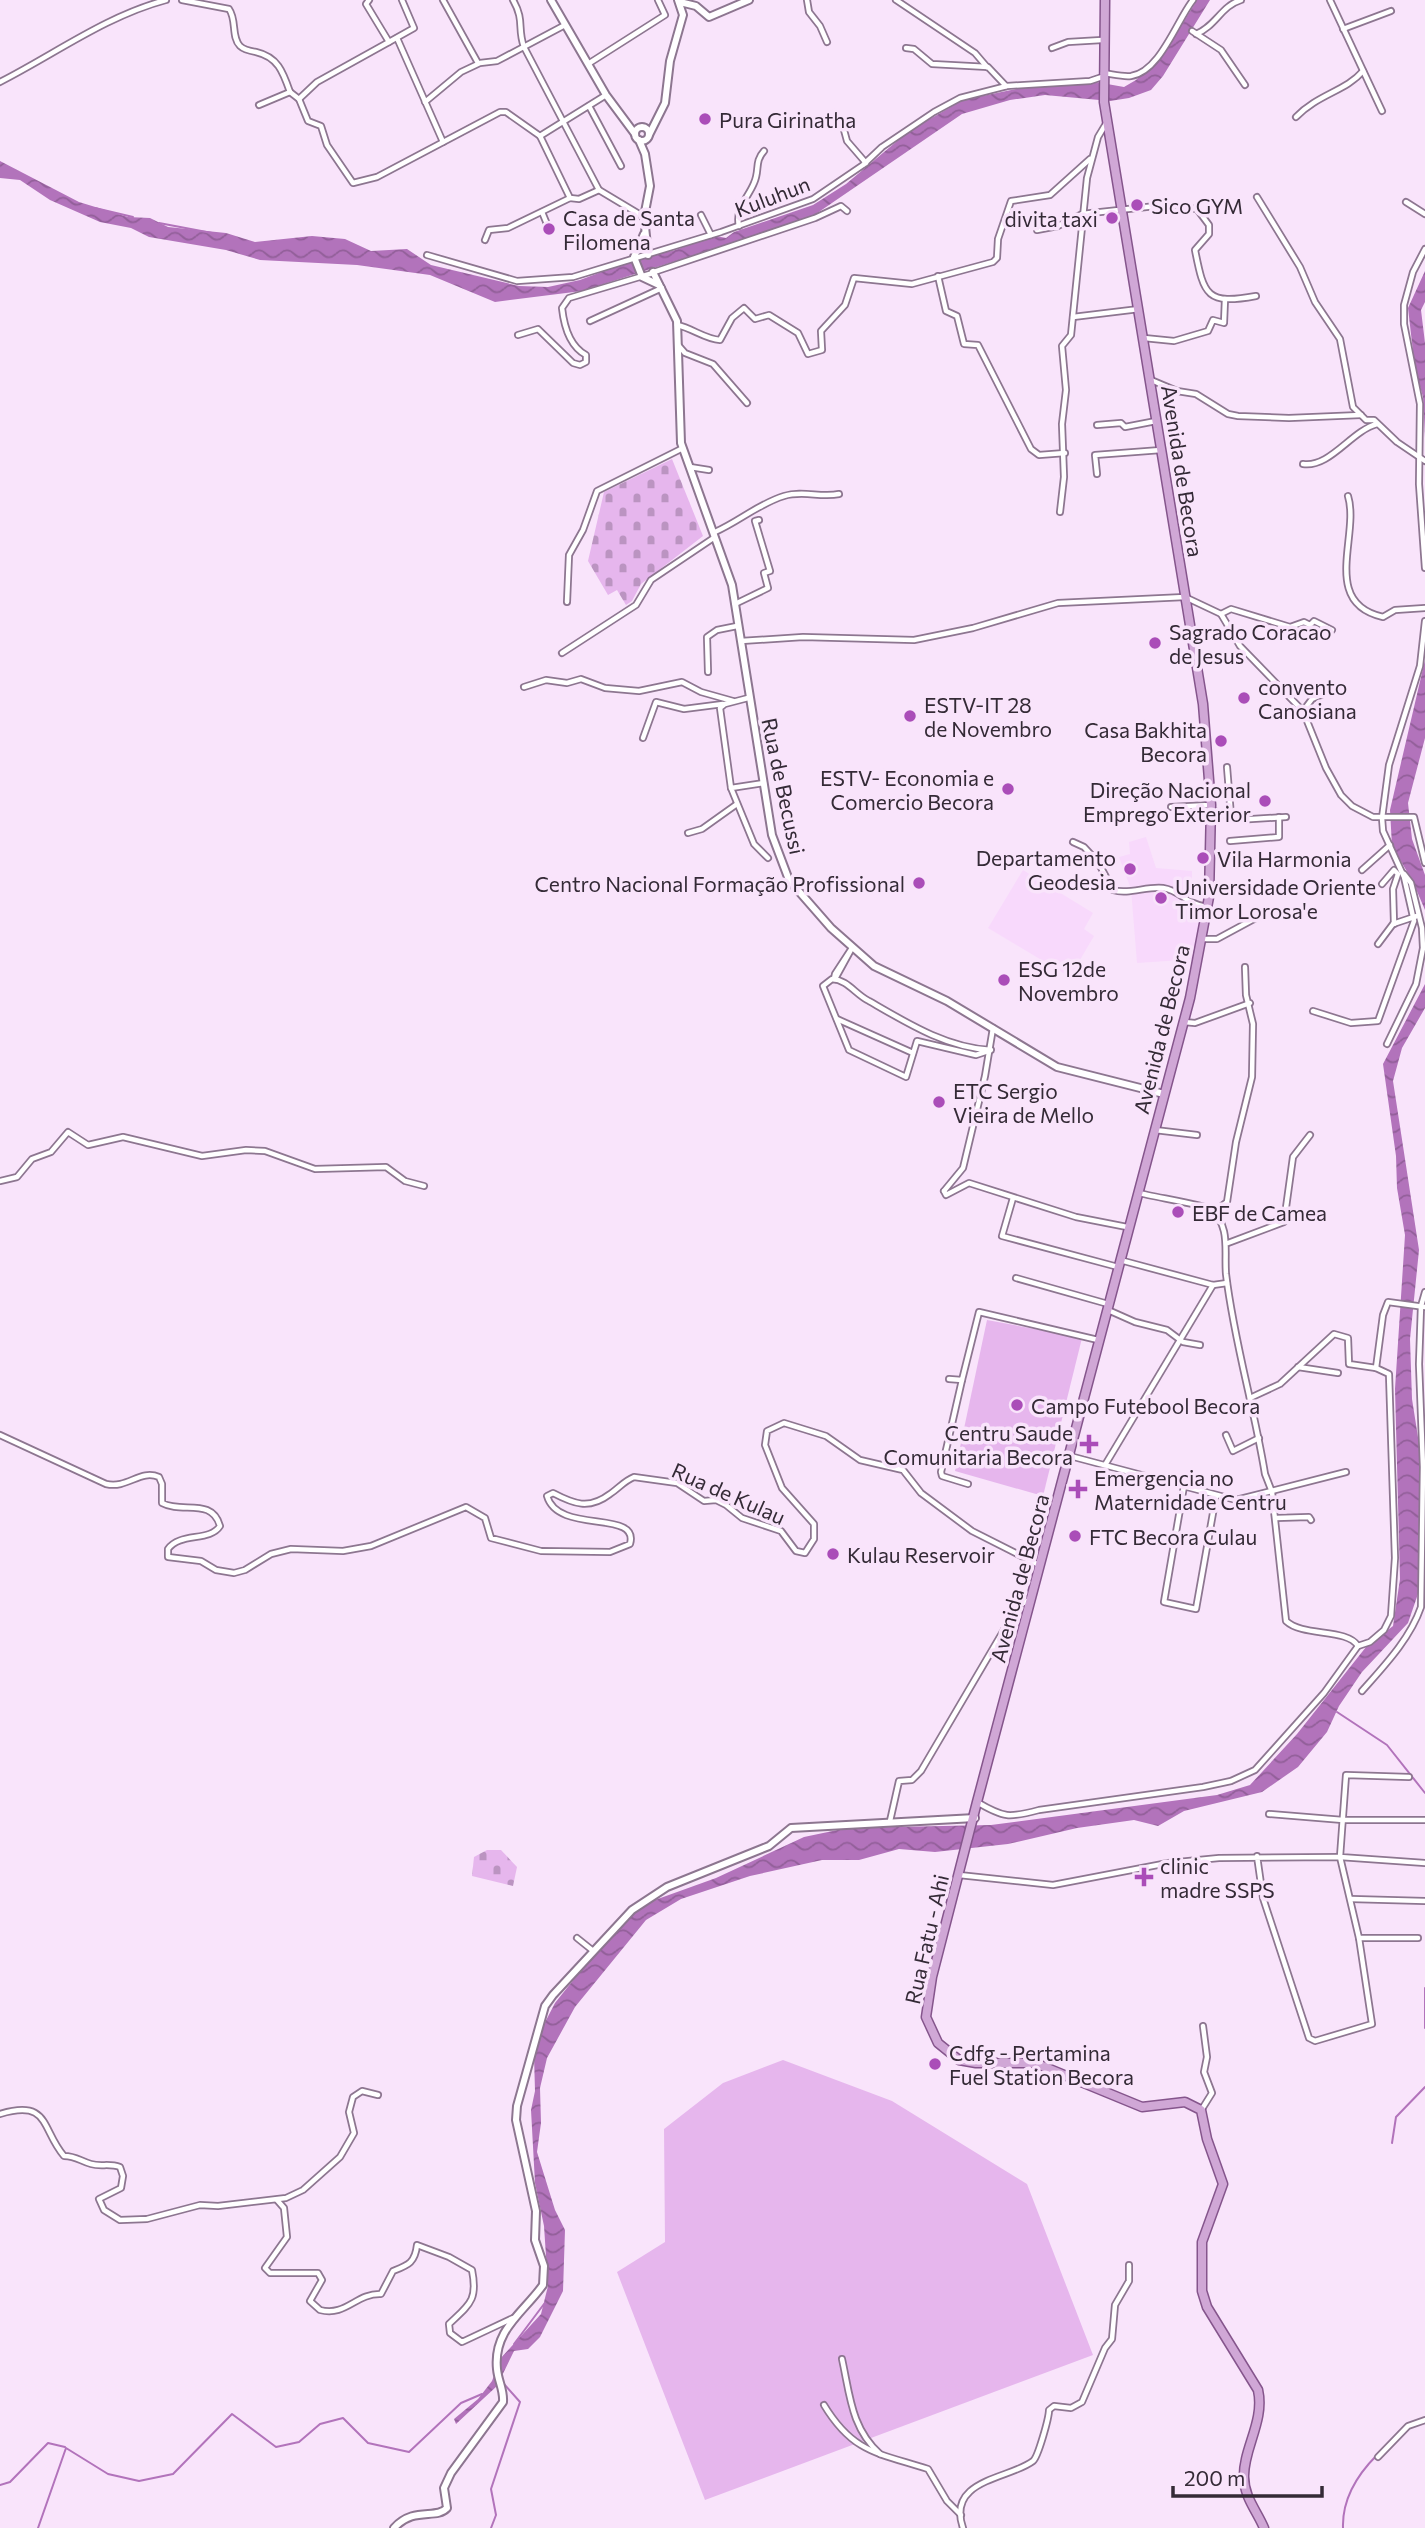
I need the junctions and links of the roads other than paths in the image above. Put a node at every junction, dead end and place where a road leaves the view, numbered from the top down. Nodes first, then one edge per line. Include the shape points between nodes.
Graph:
1 (166, 0) edge
2 (182, 0) edge
3 (369, 0) edge
4 (402, 0) edge
5 (443, 0) edge
6 (513, 0) edge
7 (551, 0) edge
8 (658, 0) edge
9 (749, 0) edge
10 (807, 0) edge
11 (896, 0) edge
12 (1105, 0) edge
13 (1193, 0) edge
14 (1241, 0) edge
15 (1330, 0) edge
16 (679, 1) edge
17 (1391, 11) dead end
18 (565, 25) junction
19 (1343, 29) junction
20 (397, 38) junction
21 (1102, 40) junction
22 (389, 42) junction
23 (827, 42) dead end
24 (524, 47) junction
25 (906, 48) dead end
26 (1052, 48) dead end
27 (478, 64) junction
28 (588, 64) junction
29 (988, 67) junction
30 (1363, 71) junction
31 (1102, 77) junction
32 (0, 82) edge
33 (1245, 85) dead end
34 (1007, 86) junction
35 (290, 92) junction
36 (606, 95) junction
37 (299, 99) junction
38 (425, 102) junction
39 (259, 105) dead end
40 (589, 106) junction
41 (1382, 111) dead end
42 (1296, 117) dead end
43 (659, 118) junction
44 (563, 121) junction
45 (1108, 121) junction
46 (628, 122) junction
47 (641, 127) junction
48 (844, 130) dead end
49 (540, 136) junction
50 (642, 137) junction
51 (443, 142) junction
52 (764, 151) dead end
53 (1090, 159) junction
54 (866, 163) junction
55 (621, 166) dead end
56 (599, 190) junction
57 (1257, 197) dead end
58 (570, 198) junction
59 (1406, 202) dead end
60 (847, 211) dead end
61 (1123, 211) junction
62 (542, 212) junction
63 (1082, 214) junction
64 (701, 215) dead end
65 (1425, 215) edge
66 (644, 217) junction
67 (739, 226) junction
68 (549, 229) dead end
69 (1038, 230) dead end
70 (644, 232) junction
71 (711, 235) junction
72 (485, 240) dead end
73 (1425, 249) edge
74 (648, 254) junction
75 (427, 255) dead end
76 (634, 258) junction
77 (654, 272) junction
78 (641, 276) junction
79 (938, 276) junction
80 (661, 287) junction
81 (1256, 296) dead end
82 (1225, 299) junction
83 (1140, 309) junction
84 (1073, 317) junction
85 (590, 321) dead end
86 (677, 325) junction
87 (518, 335) dead end
88 (1144, 338) junction
89 (678, 345) junction
90 (1151, 380) junction
91 (747, 403) dead end
92 (1361, 415) junction
93 (1157, 421) junction
94 (1377, 424) junction
95 (1097, 425) dead end
96 (683, 448) junction
97 (1162, 450) junction
98 (1065, 453) junction
99 (1423, 459) edge
100 (1303, 464) dead end
101 (690, 467) junction
102 (709, 470) dead end
103 (1097, 474) dead end
104 (839, 494) dead end
105 (1348, 496) dead end
106 (1060, 512) dead end
107 (759, 520) dead end
108 (715, 534) junction
109 (1425, 568) edge
110 (1185, 597) junction
111 (566, 602) dead end
112 (735, 604) junction
113 (1425, 608) edge
114 (1221, 614) junction
115 (1425, 621) edge
116 (737, 626) junction
117 (1332, 630) dead end
118 (740, 641) junction
119 (562, 653) dead end
120 (708, 672) dead end
121 (524, 687) dead end
122 (1325, 693) dead end
123 (748, 698) junction
124 (733, 701) junction
125 (725, 704) junction
126 (1303, 711) junction
127 (643, 738) dead end
128 (1227, 767) dead end
129 (764, 783) junction
130 (731, 788) junction
131 (737, 804) junction
132 (1171, 807) dead end
133 (1211, 807) junction
134 (1231, 817) junction
135 (1279, 817) junction
136 (1286, 817) dead end
137 (1382, 818) junction
138 (688, 833) dead end
139 (1230, 841) dead end
140 (1073, 842) dead end
141 (1390, 845) junction
142 (768, 858) dead end
143 (1425, 863) edge
144 (1362, 870) dead end
145 (1381, 884) dead end
146 (1207, 907) junction
147 (1267, 912) dead end
148 (1416, 917) junction
149 (1394, 923) junction
150 (1201, 939) junction
151 (1378, 944) dead end
152 (1245, 967) dead end
153 (835, 979) junction
154 (1250, 1003) junction
155 (1313, 1011) dead end
156 (836, 1018) junction
157 (1183, 1022) junction
158 (993, 1028) junction
159 (1387, 1044) dead end
160 (991, 1050) junction
161 (913, 1053) junction
162 (1164, 1094) junction
163 (1154, 1130) junction
164 (1310, 1135) dead end
165 (1197, 1136) dead end
166 (0, 1181) edge
167 (424, 1186) dead end
168 (1138, 1193) junction
169 (1013, 1198) junction
170 (1214, 1212) junction
171 (1127, 1227) junction
172 (1228, 1243) junction
173 (1119, 1264) junction
174 (1016, 1278) dead end
175 (1227, 1283) junction
176 (1213, 1285) junction
177 (1425, 1292) edge
178 (1420, 1306) edge
179 (1108, 1307) junction
180 (1179, 1340) junction
181 (1099, 1341) junction
182 (1200, 1345) dead end
183 (1297, 1367) junction
184 (1376, 1368) junction
185 (1338, 1373) dead end
186 (949, 1379) dead end
187 (962, 1380) junction
188 (1250, 1398) junction
189 (1226, 1434) dead end
190 (0, 1435) edge
191 (1259, 1438) junction
192 (1069, 1455) junction
193 (1105, 1465) junction
194 (1346, 1472) dead end
195 (968, 1484) dead end
196 (1184, 1486) junction
197 (1423, 1491) edge
198 (1272, 1492) junction
199 (1216, 1496) junction
200 (1276, 1518) junction
201 (1311, 1520) dead end
202 (1040, 1566) junction
203 (1030, 1599) junction
204 (1358, 1646) junction
205 (1362, 1691) dead end
206 (1409, 1777) dead end
207 (976, 1802) junction
208 (1269, 1814) dead end
209 (1343, 1820) junction
210 (1425, 1820) edge
211 (890, 1821) junction
212 (974, 1821) junction
213 (1257, 1856) junction
214 (1340, 1857) junction
215 (1425, 1863) edge
216 (962, 1865) joint
217 (959, 1875) junction
218 (1351, 1899) junction
219 (1425, 1901) edge
220 (577, 1938) dead end
221 (1359, 1938) junction
222 (1418, 1938) dead end
223 (592, 1950) junction
224 (1203, 2026) dead end
225 (378, 2095) dead end
226 (1201, 2110) junction
227 (0, 2114) edge
228 (277, 2200) junction
229 (1129, 2266) dead end
230 (513, 2318) junction
231 (842, 2359) dead end
232 (824, 2405) dead end
233 (1425, 2420) edge
234 (881, 2454) junction
235 (1378, 2457) dead end
236 (961, 2515) junction
237 (394, 2528) edge
238 (963, 2528) edge
239 (1264, 2528) edge

1 - 32 street via 84,34
2 - 35 street via 229,9 237,43 278,63
3 - 22 street via 366,4
4 - 20 street via 414,26
5 - 27 street
6 - 24 street via 522,17
7 - 18 street
8 - 28 street via 665,15
9 - 16 street via 709,17 696,6
10 - 23 street
11 - 29 street
12 - 21 main road
13 - 31 street, Kuluhun via 1168,43 1145,69 1131,76
14 - 33 street via 1194,32 1220,50
15 - 19 street
16 - 43 street via 683,15
17 - 19 street
18 - 24 street
18 - 28 street
19 - 30 street
20 - 22 street
20 - 38 street
21 - 26 street
21 - 31 main road
22 - 37 street via 317,82
24 - 27 street via 497,61
24 - 44 street
25 - 29 street via 932,64
27 - 38 street
28 - 36 street
29 - 34 street
30 - 41 street
30 - 42 street via 1351,84 1313,100
31 - 34 street, Kuluhun
31 - 45 main road, Avenida de Becora
34 - 54 street, Kuluhun via 960,98 934,112 881,147
35 - 37 street
35 - 39 street
36 - 40 street
36 - 46 street
37 - 51 street via 307,121 321,126 327,145 353,183 377,177
38 - 51 street
40 - 44 street
40 - 55 street
43 - 47 street
43 - 50 street
44 - 49 street
44 - 56 street
45 - 53 street
45 - 61 main road, Avenida de Becora
46 - 47 street
46 - 50 street
47 - 50 street
47 - 50 street via 647,128
48 - 54 street via 847,141
49 - 51 street via 500,112
49 - 58 street
50 - 66 street via 650,186
52 - 67 street via 755,162 758,171 741,204
53 - 63 street
53 - 79 street via 1050,195 1011,201 995,261
54 - 67 street, Kuluhun via 813,199
56 - 58 street
56 - 66 street
57 - 92 street via 1340,339 1353,407
58 - 62 street
59 - 65 street
60 - 77 street via 837,206 815,218
61 - 63 street
61 - 82 street via 1165,205 1188,206 1202,213 1209,234 1195,250 1201,279 1213,298
61 - 83 main road, Avenida de Becora
62 - 68 street
62 - 72 street via 501,230 489,230
63 - 69 street
63 - 84 street
64 - 71 street
66 - 70 street
67 - 71 street, Kuluhun
70 - 74 street
70 - 76 street
71 - 74 street, Kuluhun
73 - 99 street via 1404,305 1420,404
74 - 76 street, Kuluhun
75 - 76 street, Kuluhun via 517,281 573,277
76 - 78 street
77 - 78 street
77 - 80 street, Rua de Becussi
78 - 80 street
78 - 87 street via 569,298 562,307 572,345 587,359 580,365 538,329
79 - 86 street via 912,284 854,278 845,305 821,331 822,350 808,354 798,333 769,315 755,319 744,307 720,340
79 - 98 street via 946,311 957,316 964,344 978,345 1031,449 1039,455
80 - 85 street
80 - 86 street, Rua de Becussi
81 - 82 street
82 - 88 street via 1224,323 1213,320 1208,331 1174,341
83 - 84 street
83 - 88 main road, Avenida de Becora
84 - 98 street via 1071,335 1062,346
86 - 89 street, Rua de Becussi
88 - 90 main road, Avenida de Becora
89 - 91 street via 685,354 713,365
89 - 96 street, Rua de Becussi
90 - 92 street via 1196,394 1238,416
90 - 93 main road, Avenida de Becora
92 - 94 street
93 - 95 street via 1125,427 1121,423
93 - 97 main road, Avenida de Becora
94 - 99 street
94 - 100 street via 1362,428 1324,461
96 - 101 street, Rua de Becussi
96 - 111 street via 597,491 569,555
97 - 103 street via 1095,455
97 - 110 main road, Avenida de Becora
98 - 106 street
99 - 109 street via 1419,484
101 - 102 street
101 - 108 street, Rua de Becussi
104 - 108 street via 783,496
105 - 113 street via 1353,511 1346,541 1350,594 1365,610 1383,617 1395,610
107 - 112 street via 755,521 770,570 764,573 768,587
108 - 112 street, Rua de Becussi
108 - 119 street via 651,579 636,606
110 - 114 street
110 - 118 street via 1059,603 914,640 803,637
110 - 133 main road, Avenida de Becora via 1203,704
112 - 116 street, Rua de Becussi
114 - 117 street via 1231,609 1290,626 1314,621
114 - 126 street via 1240,646
115 - 137 street via 1420,666 1389,765
116 - 118 street, Rua de Becussi
116 - 120 street via 707,637
118 - 123 street, Rua de Becussi
121 - 124 street via 546,680 581,680 639,691 682,682
122 - 126 street via 1312,699
123 - 124 street
123 - 129 street, Rua de Becussi
124 - 125 street
125 - 127 street via 684,709 656,702
125 - 130 street via 720,711
126 - 137 street via 1341,795 1366,816
128 - 134 street
129 - 130 street
129 - 158 street, Rua de Becussi via 775,848 801,896 873,966
130 - 131 street
131 - 138 street via 702,829
131 - 142 street via 757,848
132 - 133 street
133 - 134 street
133 - 146 main road, Avenida de Becora
134 - 135 street
135 - 136 street
135 - 139 street via 1279,837
137 - 141 street
137 - 143 street via 1414,817
140 - 146 street via 1098,862 1113,890 1158,887 1174,890 1189,904
141 - 144 street
141 - 148 street via 1411,883
145 - 149 street via 1394,870 1398,874 1393,889
146 - 150 main road, Avenida de Becora
147 - 150 street via 1217,939
148 - 149 street
148 - 155 street via 1378,1021 1352,1023
148 - 159 street via 1423,948 1416,984
149 - 151 street
150 - 157 main road, Avenida de Becora
152 - 154 street
153 - 153 street via 835,974 852,948
153 - 156 street via 823,986
153 - 160 street via 942,1041
154 - 157 street via 1195,1023
154 - 170 street via 1252,1077 1227,1202
156 - 161 street
156 - 161 street via 849,1050 905,1077
157 - 162 main road, Avenida de Becora
158 - 160 street
158 - 162 street, Rua de Becussi via 1057,1067
160 - 161 street via 976,1055 917,1041
160 - 169 street via 963,1168 944,1191 946,1195 970,1183
162 - 163 main road, Avenida de Becora
163 - 165 street
163 - 168 main road, Avenida de Becora
164 - 172 street via 1293,1157 1284,1222
166 - 167 street via 17,1177 32,1159 51,1152 68,1132 88,1145 123,1137 202,1156 255,1150 316,1169 383,1166 405,1181
168 - 170 street via 1192,1206 1202,1204
168 - 171 main road, Avenida de Becora
169 - 171 street
169 - 173 street via 1002,1236
170 - 172 street
171 - 173 main road, Avenida de Becora
172 - 175 street
173 - 176 street
173 - 179 main road, Avenida de Becora
174 - 179 street
175 - 176 street
175 - 188 street
176 - 180 street
177 - 178 street
178 - 184 street via 1388,1302
178 - 197 street
179 - 180 street via 1135,1322 1167,1330
179 - 181 main road, Avenida de Becora
180 - 182 street
180 - 193 street
181 - 187 street via 979,1312
181 - 192 main road, Avenida de Becora
183 - 184 street via 1334,1334 1348,1338 1349,1364
183 - 185 street
183 - 188 street via 1280,1384
184 - 204 street via 1389,1374 1391,1382 1395,1558 1391,1616 1384,1630
186 - 187 street
187 - 195 street via 941,1472
188 - 191 street
189 - 191 street via 1233,1451
190 - 202 street, Rua de Kulau via 106,1484 123,1485 144,1475 159,1477 162,1503 207,1509 220,1526 216,1533 173,1543 167,1555 234,1573 291,1549 370,1546 466,1507 485,1518 488,1534 496,1540 541,1551 618,1551 630,1544 627,1528 578,1521 547,1496 553,1493 575,1505 588,1505 634,1477 677,1483 704,1502 726,1504 751,1522 781,1531 796,1551 805,1553 814,1539 814,1524 782,1488 765,1445 766,1431 783,1423 826,1436 860,1460 903,1470 921,1493 972,1531
191 - 198 street
192 - 193 street
192 - 202 main road, Avenida de Becora
193 - 196 street
194 - 198 street
196 - 199 street
196 - 199 street via 1164,1602 1196,1609
197 - 205 street via 1421,1607 1394,1654
198 - 199 street via 1236,1500
198 - 200 street
200 - 201 street
200 - 204 street via 1286,1621 1348,1638
202 - 203 main road, Avenida de Becora
203 - 207 main road, Avenida de Becora
203 - 211 street via 1018,1606 921,1771 912,1780 899,1781
204 - 207 street via 1324,1693 1245,1776 1015,1817 1002,1817
206 - 209 street via 1346,1775
207 - 212 main road, Avenida de Becora
208 - 209 street
209 - 210 street
209 - 214 street
211 - 212 street
211 - 223 street via 791,1828 759,1851 667,1887 622,1919
212 - 216 main road, Avenida de Becora
213 - 214 street
213 - 217 street via 1168,1863 1053,1885
213 - 221 street via 1263,1898 1310,2040 1372,2024
214 - 215 street
214 - 218 street
216 - 217 main road, Rua Fatu - Ahi
217 - 226 main road, Rua Fatu - Ahi via 926,2007 928,2026 942,2048 969,2062 1051,2067 1070,2080 1142,2107 1185,2102
218 - 219 street
218 - 221 street
220 - 223 street
221 - 222 street
223 - 230 street via 545,2006 517,2106 536,2211 536,2247 545,2274 537,2294
224 - 226 street via 1208,2057 1203,2072 1212,2093
225 - 228 street via 362,2091 353,2097 349,2112 354,2133 340,2157 303,2190
226 - 239 main road via 1223,2184 1205,2230 1201,2284 1207,2307 1260,2397 1244,2477 1248,2497
227 - 228 street via 23,2109 35,2112 46,2122 64,2157 120,2167 121,2188 99,2199 116,2220 147,2219 200,2204
228 - 230 street via 284,2208 287,2237 265,2268 270,2273 318,2273 321,2280 310,2301 320,2310 343,2310 368,2293 381,2294 393,2271 415,2258 417,2245 472,2270 474,2299 449,2324 450,2333 462,2342
229 - 236 street via 1129,2281 1115,2305 1112,2339 1082,2402 1049,2410 1037,2458 991,2477 973,2490
230 - 237 street via 501,2337 498,2354 503,2402 451,2473 444,2488 447,2508 440,2513 414,2513
231 - 234 street via 854,2420 867,2442
232 - 234 street via 843,2432 869,2452
233 - 235 street via 1408,2426
234 - 236 street via 928,2469
236 - 238 street

